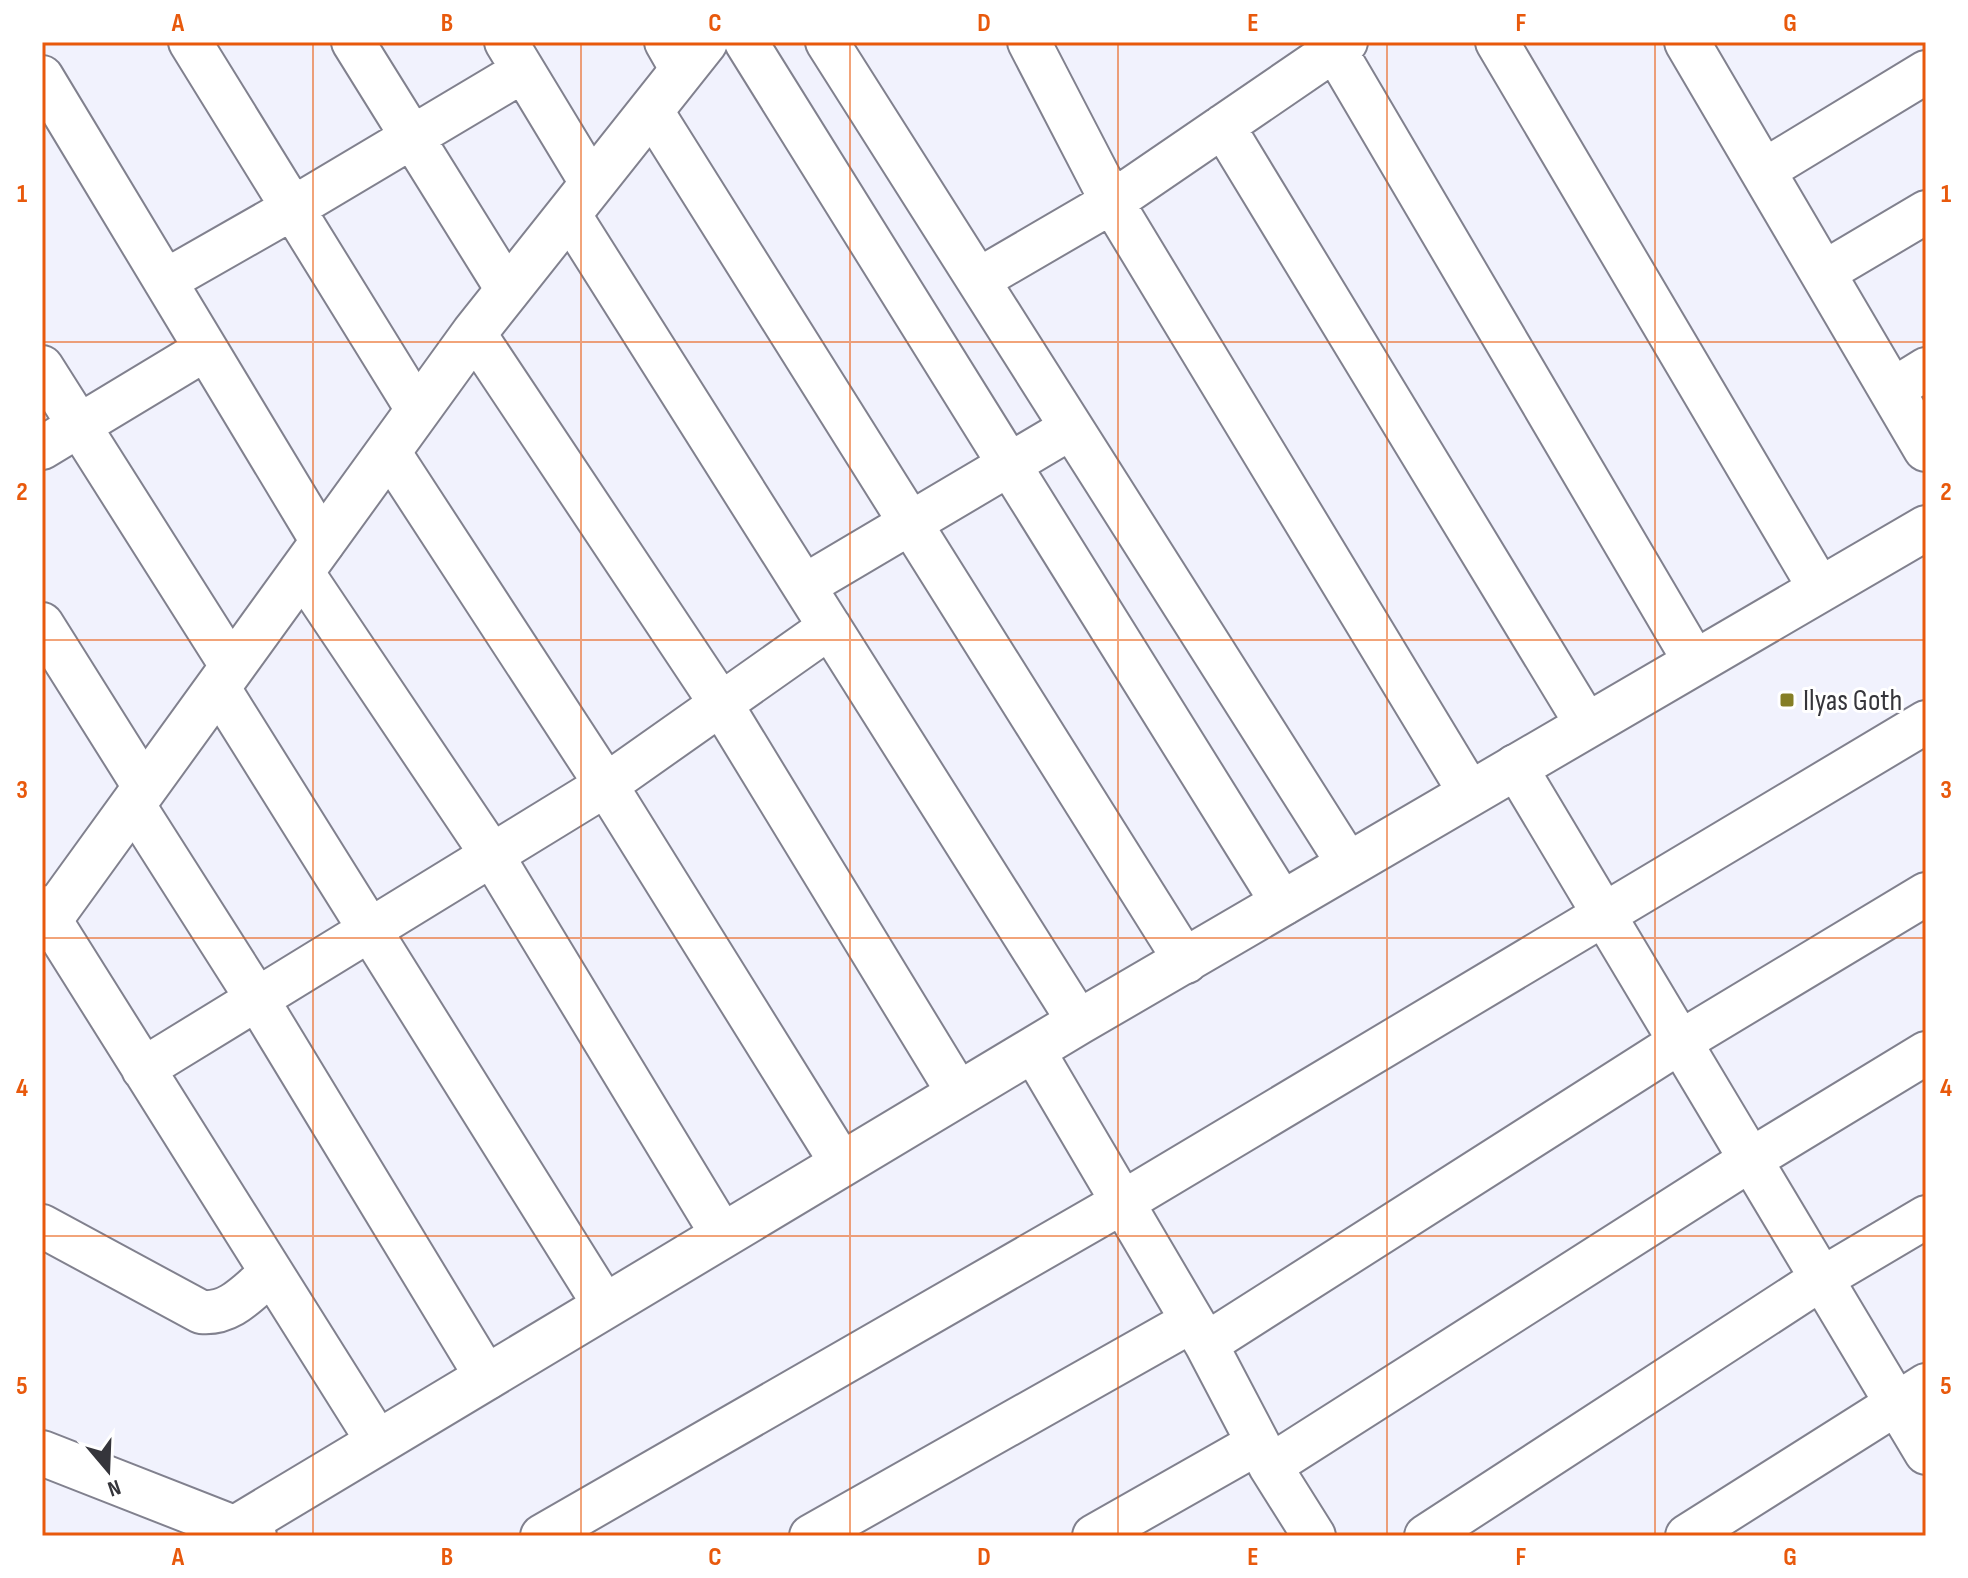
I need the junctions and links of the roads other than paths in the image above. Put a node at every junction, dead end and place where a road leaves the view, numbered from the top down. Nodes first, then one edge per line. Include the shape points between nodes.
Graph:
1 (190, 42) edge
2 (353, 42) edge
3 (746, 42) edge
4 (827, 42) edge
5 (1029, 42) edge
6 (1497, 42) edge
7 (1687, 42) edge
8 (1340, 46) edge
9 (684, 51) edge
10 (514, 56) edge
11 (1926, 72) edge
12 (42, 77) edge
13 (651, 110) junction
14 (1223, 126) junction
15 (413, 137) junction
16 (1763, 171) junction
17 (581, 199) junction
18 (1112, 202) junction
19 (293, 208) junction
20 (1926, 212) edge
21 (1823, 273) junction
22 (978, 280) junction
23 (165, 281) junction
24 (508, 291) junction
25 (474, 333) junction
26 (206, 349) junction
27 (42, 367) edge
28 (1909, 380) edge
29 (418, 411) junction
30 (78, 424) junction
31 (1071, 428) junction
32 (42, 448) edge
33 (1926, 449) edge
34 (389, 452) junction
35 (1009, 465) junction
36 (911, 524) junction
37 (1926, 528) edge
38 (312, 558) junction
39 (804, 586) junction
40 (1820, 589) junction
41 (42, 624) edge
42 (830, 627) junction
43 (1695, 662) junction
44 (225, 677) junction
45 (721, 704) junction
46 (1926, 722) edge
47 (1587, 725) junction
48 (1515, 766) junction
49 (606, 785) junction
50 (1470, 793) junction
51 (139, 796) junction
52 (492, 855) junction
53 (1349, 865) junction
54 (1926, 894) edge
55 (1283, 904) junction
56 (1605, 916) junction
57 (45, 919) edge
58 (372, 929) junction
59 (1186, 962) junction
60 (257, 999) junction
61 (1079, 1022) junction
62 (1680, 1042) junction
63 (1033, 1050) junction
64 (1926, 1053) edge
65 (143, 1069) junction
66 (959, 1094) junction
67 (1750, 1160) junction
68 (842, 1164) junction
69 (1123, 1202) junction
70 (1926, 1217) edge
71 (42, 1226) edge
72 (723, 1236) junction
73 (271, 1273) junction
74 (1821, 1279) junction
75 (605, 1306) junction
76 (1199, 1332) junction
77 (487, 1378) junction
78 (1911, 1394) edge
79 (378, 1442) junction
80 (42, 1453) edge
81 (1926, 1453) edge
82 (1264, 1455) junction
83 (236, 1534) edge
84 (542, 1536) edge
85 (811, 1536) edge
86 (1094, 1536) edge
87 (1314, 1536) edge
88 (1426, 1536) edge
89 (1687, 1536) edge

1 - 19 street
2 - 15 street
3 - 35 street
4 - 22 street
5 - 18 street
6 - 40 street
7 - 16 street
8 - 14 street
8 - 43 street
9 - 13 street
10 - 15 street
10 - 17 street
11 - 16 street
12 - 23 street
13 - 17 street
13 - 36 street
14 - 18 street
14 - 47 street
15 - 19 street
15 - 24 street
16 - 21 street
17 - 24 street
17 - 39 street
18 - 22 street
18 - 50 street
19 - 23 street
19 - 29 street
20 - 21 street
21 - 28 street
22 - 31 street
23 - 26 street
24 - 25 street
25 - 29 street
25 - 45 street
26 - 30 street
26 - 38 street
27 - 30 street
28 - 33 street
29 - 34 street
30 - 32 street
30 - 44 street
31 - 35 street
31 - 53 street
34 - 38 street
34 - 49 street
35 - 36 street
35 - 55 street
36 - 39 street
36 - 59 street
37 - 40 street
38 - 44 street
38 - 52 street
39 - 42 street
40 - 43 street
41 - 51 street
42 - 45 street
42 - 61 street
43 - 47 street
44 - 51 street
44 - 58 street
45 - 49 street
45 - 66 street
46 - 56 street
47 - 48 street
48 - 50 street
48 - 56 street
49 - 52 street
49 - 68 street
50 - 53 street
51 - 57 street
51 - 60 street
52 - 58 street
52 - 72 street
53 - 55 street
54 - 62 street
55 - 59 street
56 - 62 street
56 - 69 street
57 - 65 street
58 - 60 street
58 - 75 street
59 - 61 street
60 - 65 street
60 - 77 street
61 - 63 street
62 - 67 street
62 - 76 street
63 - 66 street
63 - 69 street
64 - 67 street
65 - 73 street
66 - 68 street
67 - 74 street
67 - 82 street
68 - 72 street
69 - 76 street
69 - 84 street
70 - 74 street
71 - 73 street via 201,1312 229,1309
72 - 75 street
73 - 79 street
74 - 78 street
74 - 88 street
75 - 77 street
76 - 82 street
76 - 85 street
77 - 79 street
78 - 81 street
78 - 89 street
79 - 83 street
80 - 83 street
82 - 86 street
82 - 87 street

